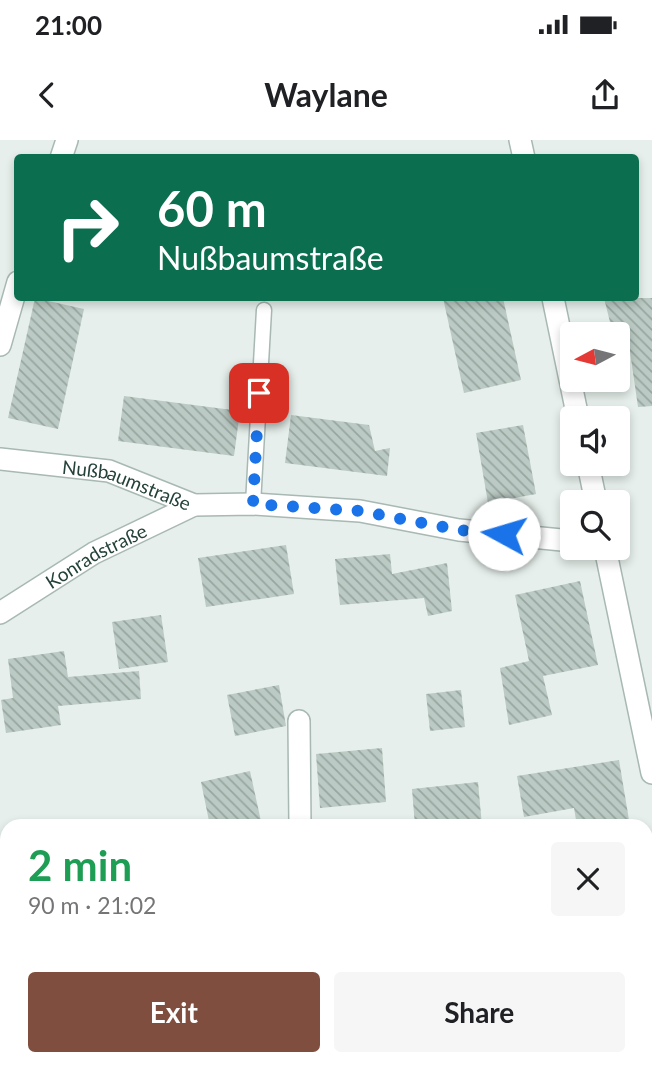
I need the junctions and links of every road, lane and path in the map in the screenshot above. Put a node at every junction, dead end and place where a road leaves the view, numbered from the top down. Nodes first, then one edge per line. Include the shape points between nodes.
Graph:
1 (14, 296) edge
2 (554, 301) edge
3 (264, 310) dead end
4 (0, 345) edge
5 (576, 406) edge
6 (0, 459) edge
7 (253, 504) junction
8 (194, 505) junction
9 (560, 540) edge
10 (608, 560) edge
11 (0, 613) edge
12 (645, 714) edge
13 (299, 721) dead end
14 (652, 774) edge
15 (300, 819) edge

1 - 4 street
2 - 5 street
3 - 7 lane
6 - 8 street, Nußbaumstraße via 109,471
7 - 8 street, Nußbaumstraße
7 - 9 street, Nußbaumstraße via 360,511 459,530
8 - 11 street, Konradstraße via 94,553
10 - 12 street
12 - 14 street
13 - 15 street

